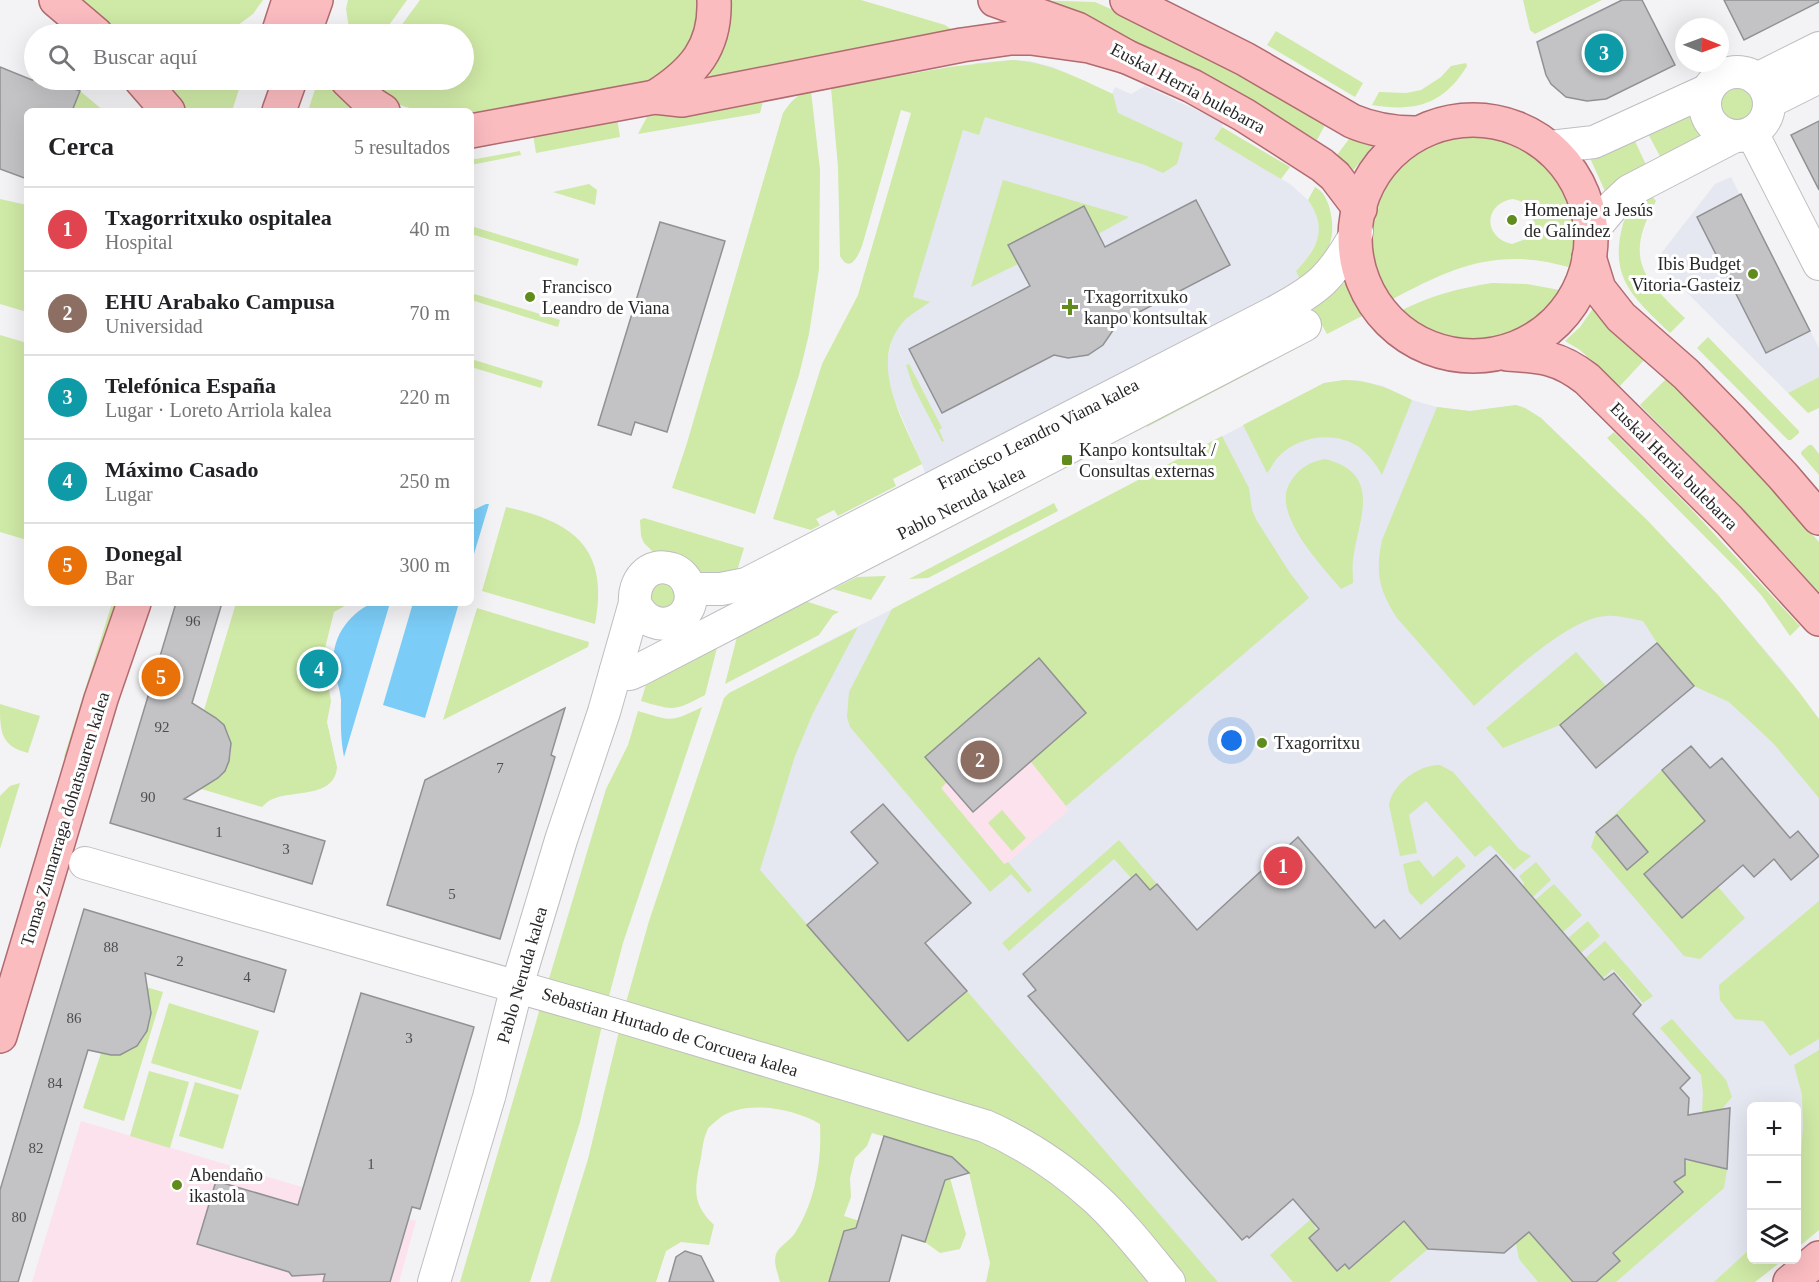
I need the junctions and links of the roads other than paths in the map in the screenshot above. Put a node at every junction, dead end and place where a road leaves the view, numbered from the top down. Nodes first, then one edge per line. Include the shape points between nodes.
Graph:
1 (56, 0) edge
2 (714, 0) edge
3 (995, 0) edge
4 (1137, 3) edge
5 (84, 24) edge
6 (1819, 48) edge
7 (1127, 57) junction
8 (1819, 77) edge
9 (150, 90) edge
10 (263, 90) edge
11 (286, 90) edge
12 (357, 90) edge
13 (1708, 90) junction
14 (1763, 91) junction
15 (655, 97) junction
16 (165, 108) edge
17 (259, 108) edge
18 (280, 108) edge
19 (378, 108) edge
20 (474, 130) edge
21 (1414, 133) junction
22 (1742, 135) junction
23 (1550, 147) junction
24 (1358, 220) junction
25 (1590, 245) junction
26 (1819, 264) edge
27 (1305, 325) dead end
28 (1507, 354) junction
29 (1819, 518) edge
30 (690, 590) junction
31 (635, 603) junction
32 (133, 606) edge
33 (1819, 619) edge
34 (660, 625) junction
35 (619, 659) junction
36 (85, 863) dead end
37 (517, 986) junction
38 (0, 1036) edge
39 (1819, 1258) edge
40 (434, 1282) edge
41 (1169, 1282) edge
42 (1790, 1282) edge

1 - 5 main road
2 - 15 main road via 712,28 700,57 679,82
3 - 7 main road, Euskal Herria bulebarra via 1077,29
4 - 21 main road via 1352,121 1370,129
6 - 14 street
7 - 15 main road via 1089,46 1011,38 682,100
7 - 24 main road, Euskal Herria bulebarra via 1207,94 1310,155 1335,176
8 - 14 street
9 - 16 main road
10 - 17 main road
11 - 18 main road
12 - 19 main road
13 - 14 street via 1730,72 1749,74
13 - 22 street via 1704,105 1708,120 1718,131
13 - 23 street via 1594,142
14 - 22 street via 1765,120
15 - 20 main road
21 - 23 main road via 1449,121 1487,121 1509,126
21 - 24 main road via 1380,167
22 - 25 street via 1629,191 1613,206
22 - 26 street
23 - 25 main road via 1579,185 1588,208
24 - 28 main road, Euskal Herria bulebarra via 1356,255 1362,282 1368,297 1392,326 1422,347 1440,353 1463,357
24 - 30 street, Francisco Leandro Viana kalea via 1340,263 1326,279 1273,314 746,584
25 - 28 main road via 1582,282 1571,301 1545,329
25 - 29 main road via 1599,288 1621,316 1686,374
27 - 35 street, Pablo Neruda kalea via 650,665 630,674
28 - 33 main road, Euskal Herria bulebarra via 1552,358 1587,379 1729,520
30 - 31 street via 687,580 671,568 651,569 637,584
30 - 34 street via 684,615
31 - 34 street via 644,618
31 - 35 street, Pablo Neruda kalea
32 - 38 main road, Tomas Zumarraga dohatsuaren kalea via 101,699
34 - 35 street via 645,632
35 - 37 street, Pablo Neruda kalea
36 - 37 street, Sebastian Hurtado de Corcuera kalea
37 - 40 street, Pablo Neruda kalea via 489,1097
37 - 41 street, Sebastian Hurtado de Corcuera kalea via 985,1126 1012,1138 1046,1159 1097,1201
39 - 42 main road

